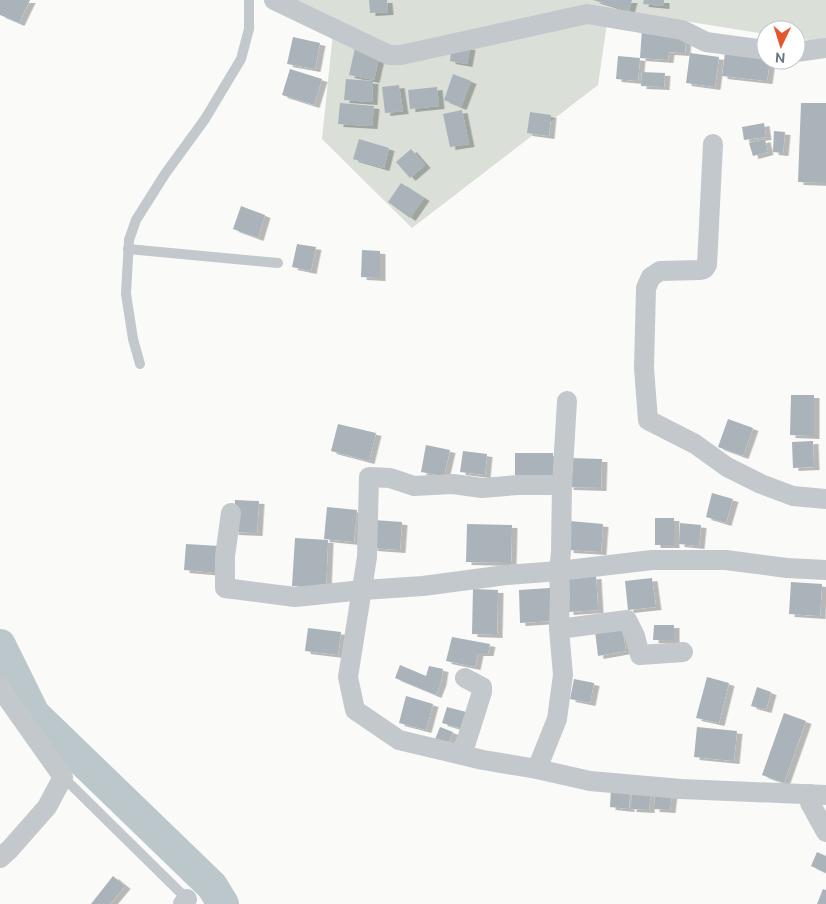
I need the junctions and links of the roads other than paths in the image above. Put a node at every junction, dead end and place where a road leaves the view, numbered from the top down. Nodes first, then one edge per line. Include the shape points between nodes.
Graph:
1 (249, 0) edge
2 (277, 1) edge
3 (826, 48) edge
4 (756, 49) edge
5 (806, 51) edge
6 (714, 144) dead end
7 (128, 249) junction
8 (278, 263) dead end
9 (140, 364) dead end
10 (567, 401) dead end
11 (562, 485) junction
12 (826, 499) edge
13 (231, 513) dead end
14 (826, 570) edge
15 (558, 572) junction
16 (363, 590) junction
17 (559, 629) junction
18 (683, 652) dead end
19 (465, 678) dead end
20 (0, 688) edge
21 (462, 755) junction
22 (537, 769) junction
23 (63, 777) junction
24 (818, 795) edge
25 (826, 832) edge
26 (0, 858) edge
27 (187, 902) edge

1 - 7 lane via 249,30 241,59 206,119 164,174 136,220
2 - 4 street via 389,55 587,14 682,30 706,42
3 - 5 street
6 - 12 street via 707,265 700,270 660,271 651,277 646,288 644,368 648,420 761,484 793,496
7 - 8 lane
7 - 9 lane via 126,294 132,339
10 - 11 street
11 - 15 street
11 - 16 street via 414,486 390,478 369,477
13 - 16 street via 225,588 295,597
14 - 15 street via 726,560 652,560
15 - 16 street
15 - 17 street
16 - 21 street via 348,677 355,710 399,740
17 - 18 street via 627,620 640,655
17 - 22 street via 563,675 557,719
19 - 21 street via 482,687 482,692
20 - 23 street
21 - 22 street
22 - 24 street via 590,780 681,789
23 - 26 street via 47,807
23 - 27 lane
24 - 25 street via 810,804

